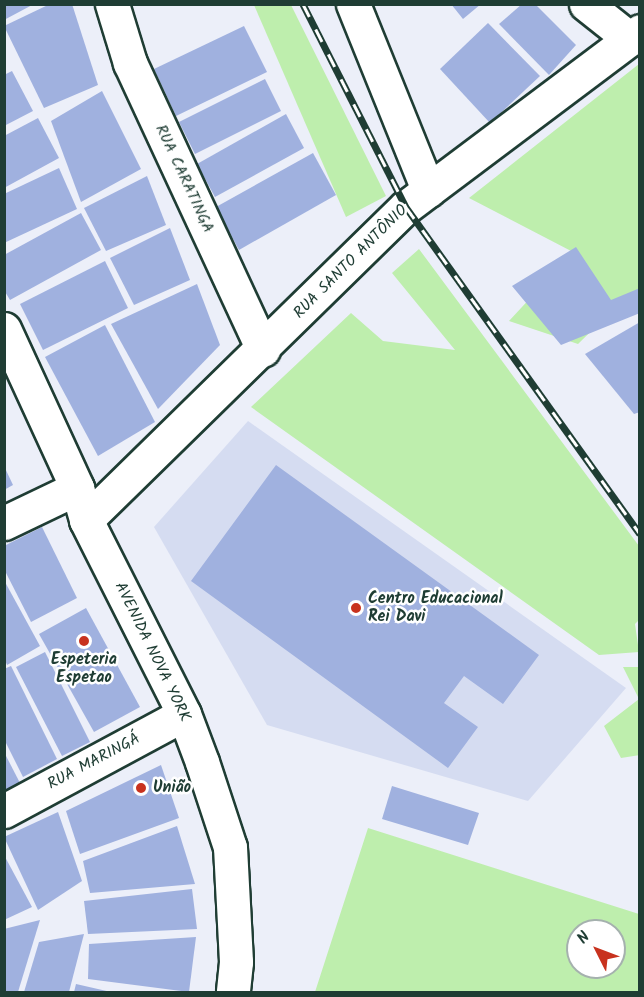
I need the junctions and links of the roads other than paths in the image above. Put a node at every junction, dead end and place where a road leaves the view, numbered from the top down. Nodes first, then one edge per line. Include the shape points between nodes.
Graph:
1 (112, 4) edge
2 (353, 4) edge
3 (586, 4) edge
4 (635, 35) edge
5 (428, 190) junction
6 (4, 329) edge
7 (263, 350) junction
8 (77, 488) junction
9 (86, 520) junction
10 (4, 523) edge
11 (184, 714) junction
12 (4, 811) edge
13 (233, 993) edge

1 - 7 street, RUA CARATINGA via 130,63
2 - 5 street
3 - 4 street
4 - 5 street, RUA SANTO ANTÔNIO
5 - 7 street, RUA SANTO ANTÔNIO
6 - 8 street, AVENIDA NOVA YORK
7 - 9 street, RUA SANTO ANTÔNIO
8 - 9 street, AVENIDA NOVA YORK
8 - 10 street
9 - 11 street, AVENIDA NOVA YORK
11 - 12 street, RUA MARINGÁ
11 - 13 street, AVENIDA NOVA YORK via 230,847

